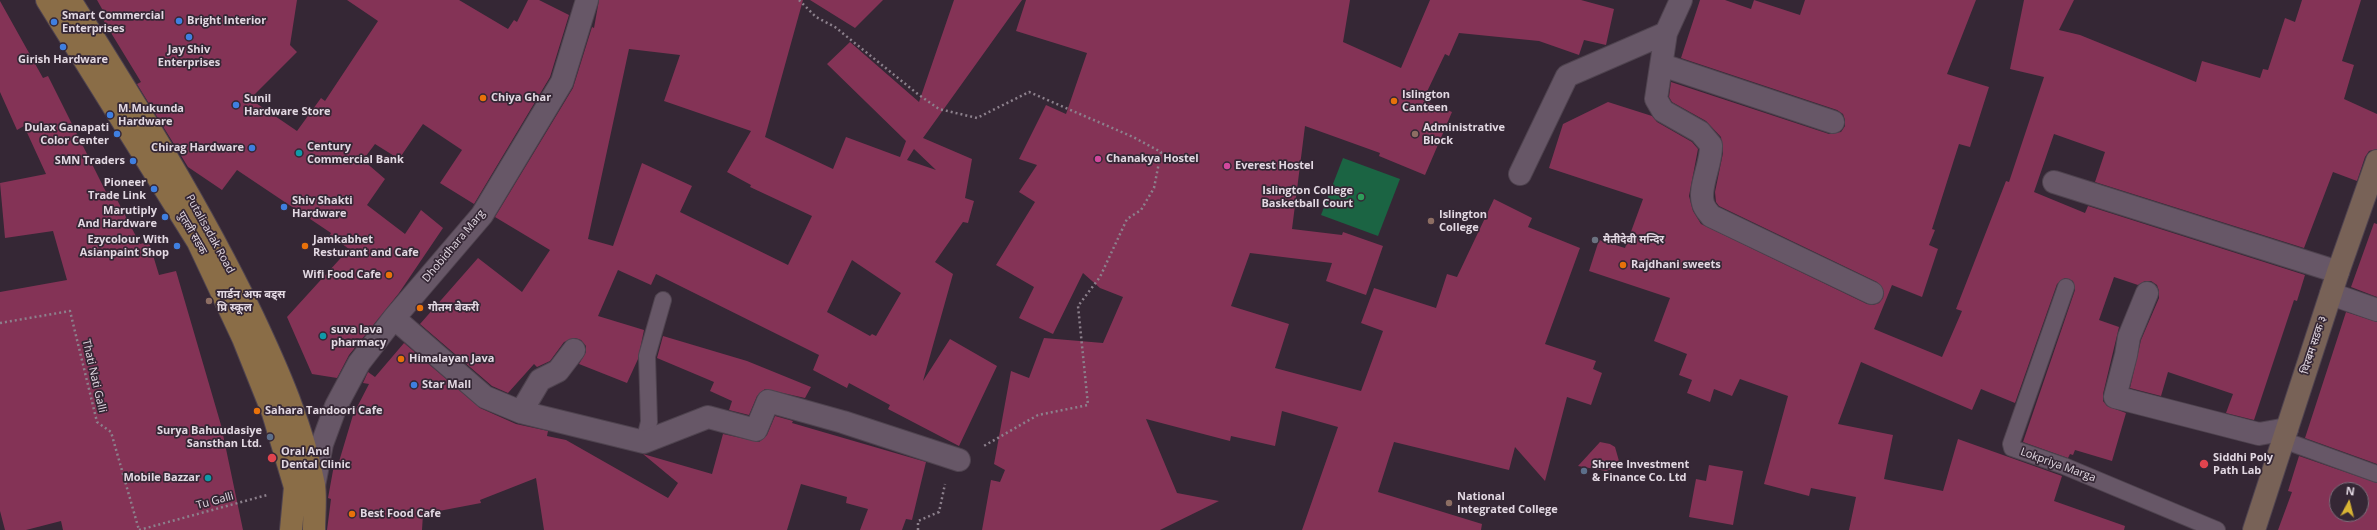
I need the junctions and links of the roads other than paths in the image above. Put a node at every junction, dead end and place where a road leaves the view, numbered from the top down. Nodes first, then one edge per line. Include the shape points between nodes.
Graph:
1 (47, 0) edge
2 (70, 0) edge
3 (587, 0) edge
4 (1681, 0) edge
5 (1666, 33) junction
6 (1662, 65) junction
7 (1834, 122) dead end
8 (2377, 161) edge
9 (1520, 174) dead end
10 (2054, 182) dead end
11 (2338, 272) junction
12 (2066, 287) dead end
13 (1872, 293) dead end
14 (2147, 293) dead end
15 (2331, 294) junction
16 (663, 300) dead end
17 (2377, 310) edge
18 (394, 318) junction
19 (574, 350) dead end
20 (521, 412) junction
21 (2285, 434) junction
22 (644, 442) junction
23 (959, 460) road end
24 (2377, 474) edge
25 (305, 486) junction
26 (291, 530) edge
27 (314, 530) edge
28 (2217, 530) edge
29 (2254, 530) edge

1 - 25 main road, पुतली सडक via 198,242 246,345
2 - 25 main road, Putalisadak Road via 152,132 221,251 265,342 294,413
3 - 18 street, Dhobidhara Marg via 562,82 482,215
4 - 5 street
5 - 6 street
5 - 9 street via 1567,76
6 - 7 street
6 - 13 street via 1656,99 1663,111 1700,132 1711,145 1712,158 1702,194 1703,204 1711,216
8 - 11 main road, थिरबम सडक ३
10 - 11 street
11 - 15 main road, थिरबम सडक ३
12 - 28 lane, Lokpriya Marga via 2011,444 2012,448 2100,480
14 - 21 street via 2129,337 2115,397 2259,434
15 - 17 street
15 - 21 main road, थिरबम सडक ३
16 - 22 lane via 647,356 649,422
18 - 20 street via 485,397
18 - 25 street, Dhobidhara Marg via 359,363 336,406
19 - 20 street via 558,371 540,380
20 - 22 street
21 - 24 lane
21 - 29 main road, थिरबम सडक ३
22 - 23 street via 708,417 756,430 768,401 843,422
25 - 26 main road
25 - 27 main road

